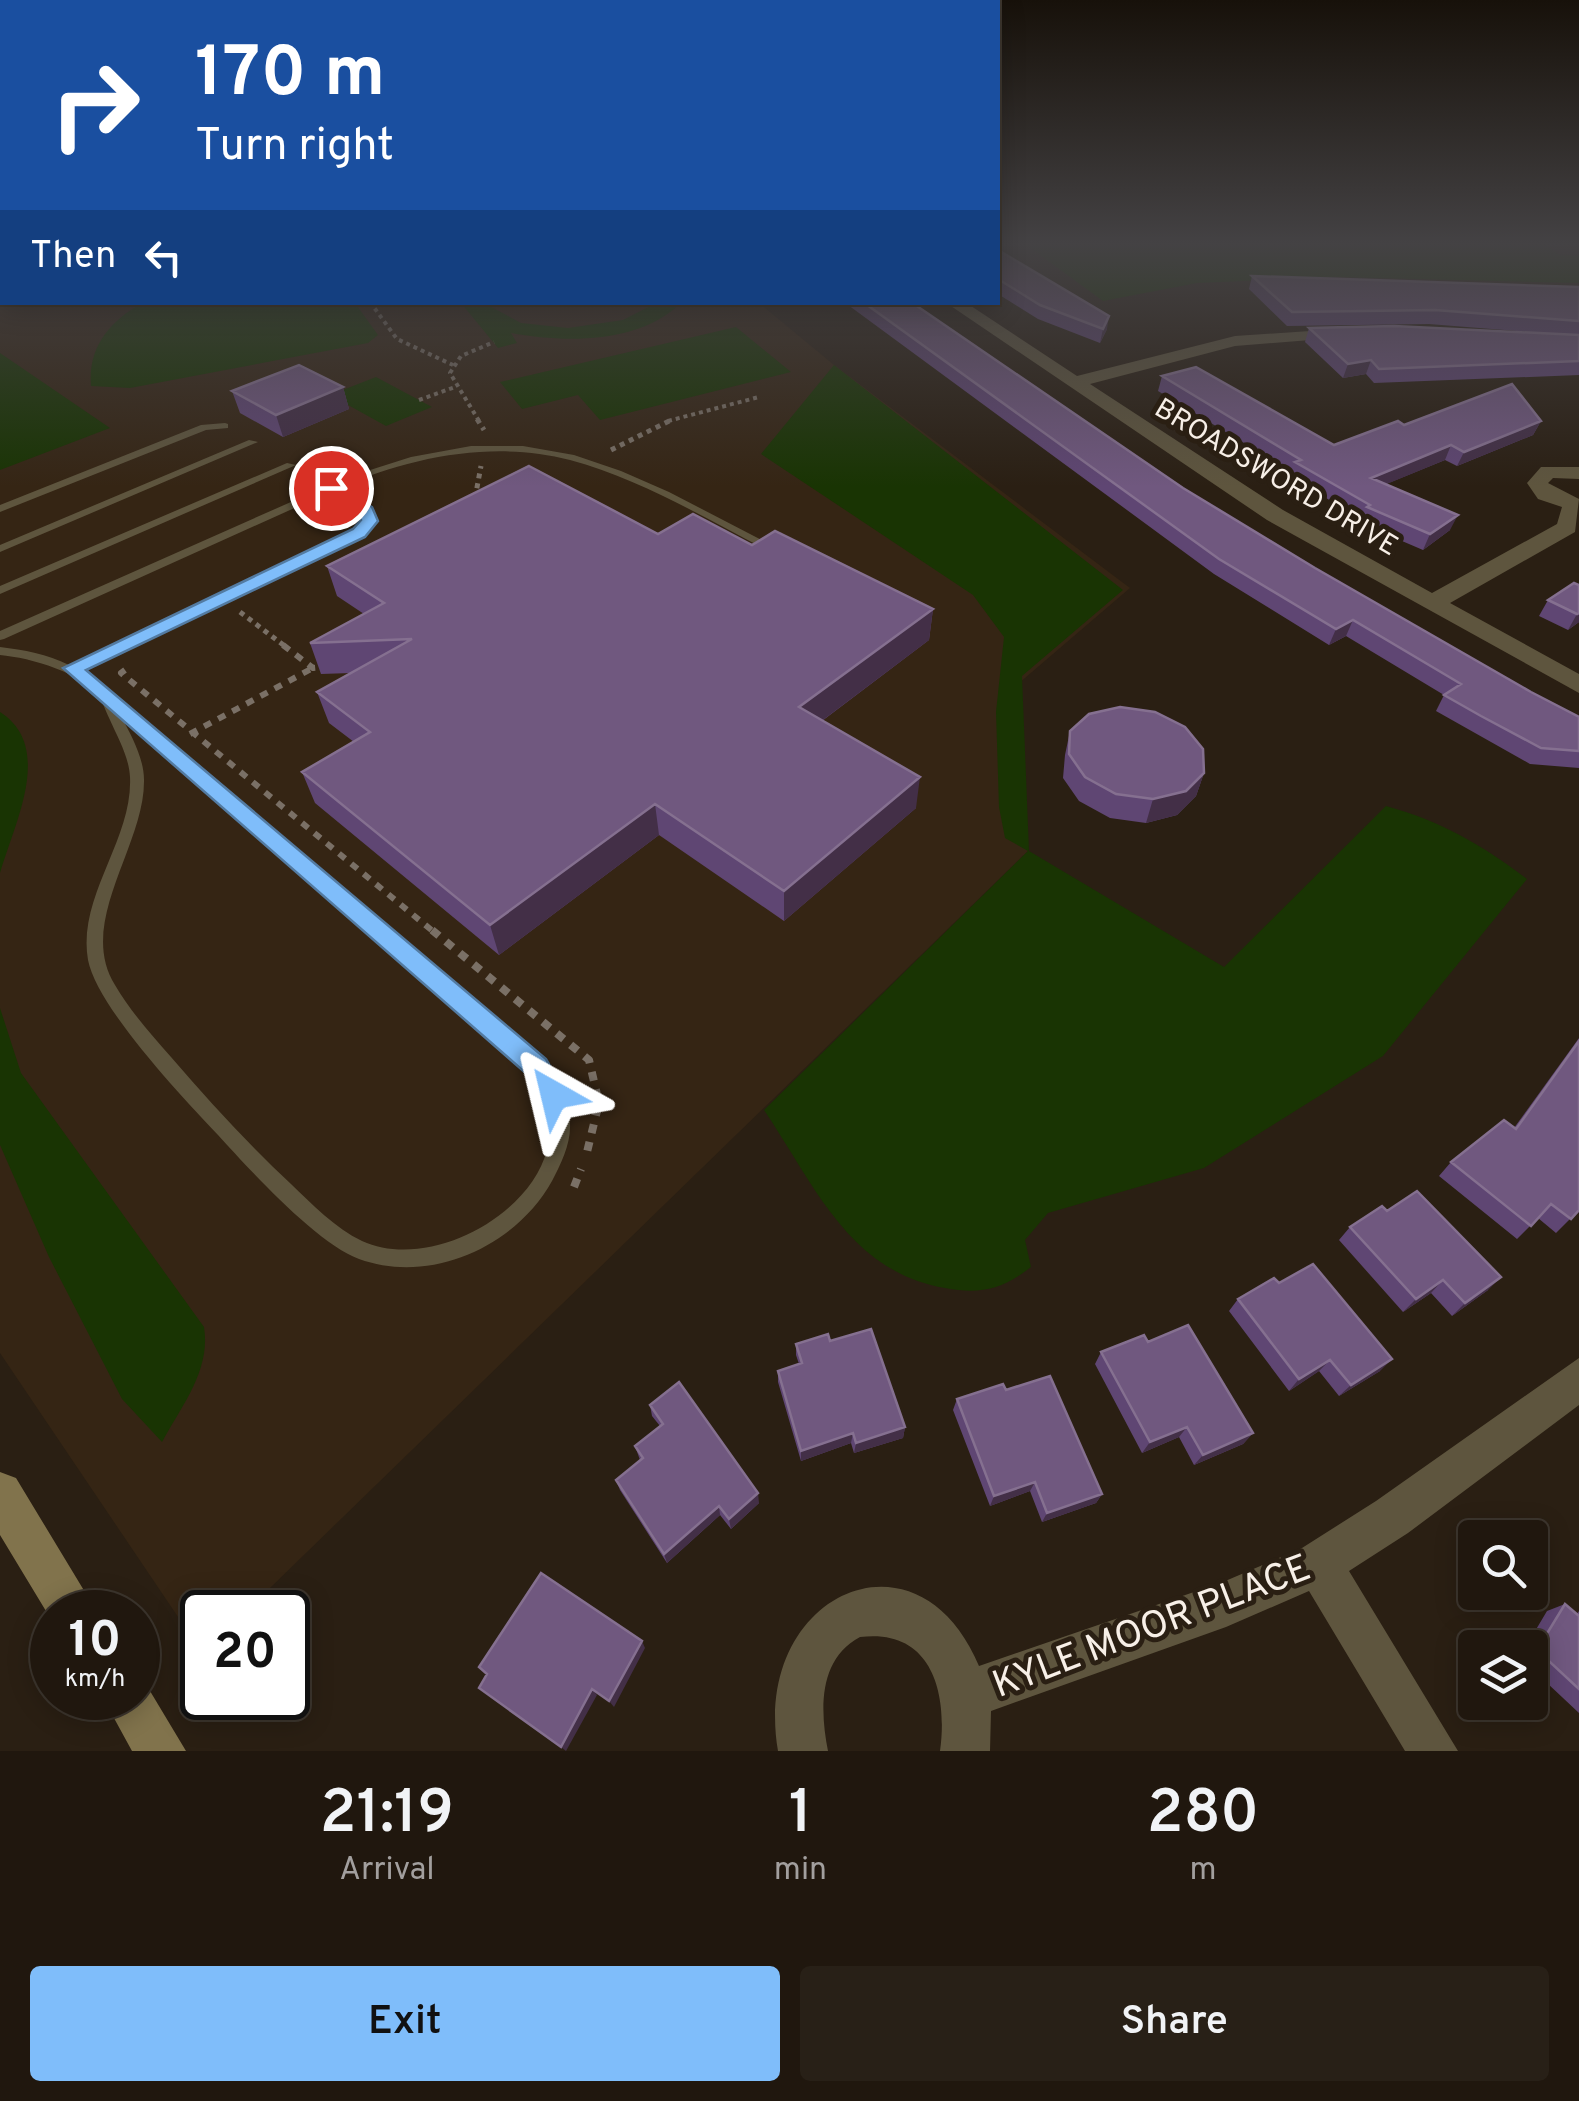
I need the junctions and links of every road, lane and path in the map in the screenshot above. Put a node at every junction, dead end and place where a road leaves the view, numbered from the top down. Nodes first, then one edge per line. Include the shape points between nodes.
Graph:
1 (385, 324) edge
2 (985, 324) edge
3 (1361, 332) edge
4 (494, 342) dead end
5 (453, 365) junction
6 (1072, 383) junction
7 (455, 386) junction
8 (759, 397) dead end
9 (419, 400) dead end
10 (225, 426) dead end
11 (253, 442) dead end
12 (484, 448) junction
13 (590, 460) junction
14 (291, 465) dead end
15 (1579, 473) edge
16 (331, 488) junction
17 (1576, 505) edge
18 (474, 506) edge
19 (0, 509) edge
20 (0, 548) edge
21 (775, 550) edge
22 (0, 590) edge
23 (1430, 604) junction
24 (0, 636) edge
25 (0, 650) edge
26 (73, 668) junction
27 (312, 668) dead end
28 (1579, 685) edge
29 (105, 695) junction
30 (166, 747) junction
31 (1579, 1379) edge
32 (0, 1494) edge
33 (1318, 1564) junction
34 (60, 1590) edge
35 (967, 1694) junction
36 (141, 1720) edge
37 (161, 1751) edge
38 (803, 1751) edge
39 (965, 1751) edge
40 (1432, 1751) edge

1 - 5 path via 396,339
2 - 6 street, BROADSWORD DRIVE
3 - 6 street via 1235,340
4 - 5 path
5 - 7 path
6 - 23 street, BROADSWORD DRIVE via 1275,515
7 - 9 path
7 - 12 path via 486,434
8 - 13 path via 676,418
10 - 19 lane via 204,427
11 - 20 lane
12 - 13 lane
12 - 16 lane via 418,457
12 - 18 path
13 - 21 lane
14 - 22 lane
15 - 17 street via 1558,470 1537,478 1546,494
16 - 24 lane
16 - 26 lane via 366,511 370,521 359,533
17 - 23 street via 1557,535
23 - 28 street, BROADSWORD DRIVE
25 - 26 lane
26 - 29 lane
27 - 30 path
29 - 30 lane
29 - 30 lane via 137,775 136,808 96,931 102,979 135,1032 320,1225 358,1249 414,1260 486,1238 552,1164 561,1127 554,1095 537,1067
31 - 33 street, KYLE MOOR PLACE via 1392,1518
32 - 34 main road
33 - 35 street, KYLE MOOR PLACE via 1226,1604
33 - 40 street
35 - 38 street, KYLE MOOR PLACE via 954,1661 921,1626 880,1611 852,1616 808,1658 797,1691
35 - 39 street, KYLE MOOR PLACE
36 - 37 main road

